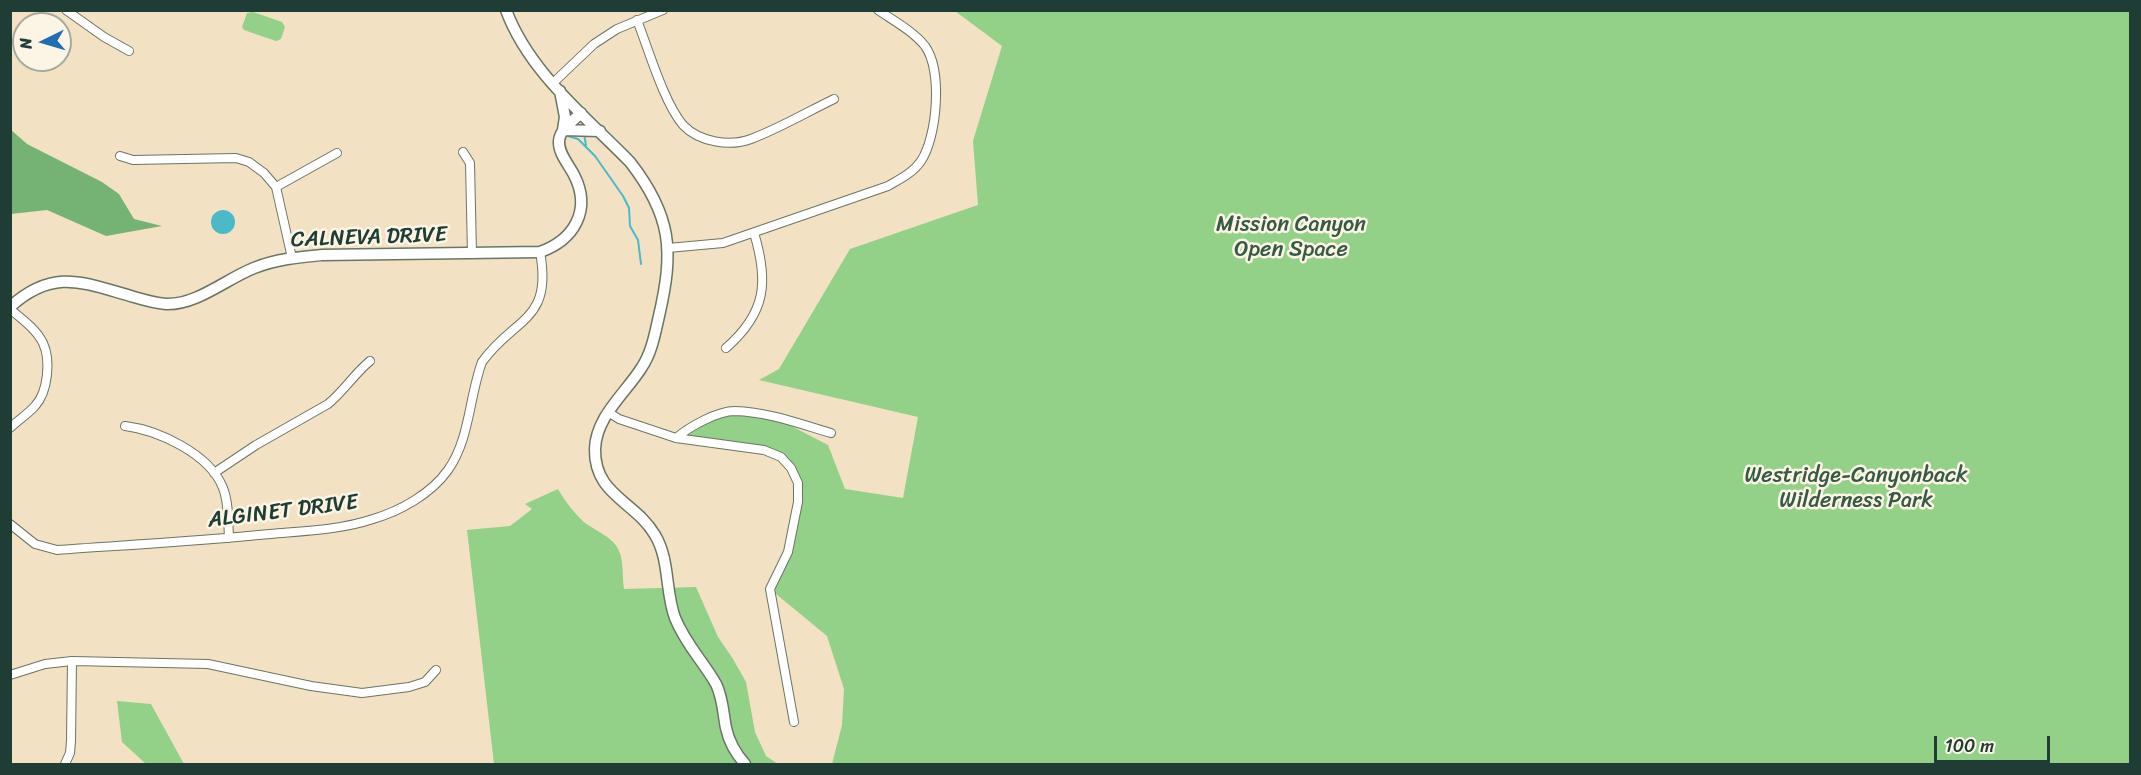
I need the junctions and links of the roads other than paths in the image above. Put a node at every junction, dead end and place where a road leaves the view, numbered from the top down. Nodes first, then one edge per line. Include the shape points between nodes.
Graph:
1 (66, 10) edge
2 (506, 10) edge
3 (663, 10) edge
4 (878, 10) edge
5 (637, 20) junction
6 (129, 51) dead end
7 (557, 87) junction
8 (834, 99) dead end
9 (581, 113) junction
10 (563, 130) junction
11 (600, 131) junction
12 (463, 152) dead end
13 (337, 153) dead end
14 (120, 156) dead end
15 (276, 187) junction
16 (754, 233) junction
17 (668, 248) junction
18 (540, 252) junction
19 (472, 254) junction
20 (292, 258) junction
21 (10, 308) edge
22 (726, 348) dead end
23 (370, 361) dead end
24 (608, 412) junction
25 (125, 426) dead end
26 (10, 428) edge
27 (831, 433) dead end
28 (676, 438) junction
29 (214, 473) junction
30 (10, 524) edge
31 (230, 538) junction
32 (72, 661) junction
33 (436, 670) dead end
34 (10, 675) edge
35 (794, 722) dead end
36 (65, 765) edge
37 (745, 765) edge

1 - 6 street
2 - 7 main road via 517,37 536,66
3 - 5 street
4 - 16 street via 915,35 927,48 933,66 933,124 920,163 888,186
5 - 7 street via 594,44
5 - 8 street via 673,110 684,126 699,136 731,143 750,139
7 - 9 main road
7 - 10 main road, CALNEVA DRIVE via 565,117
9 - 10 main road
9 - 11 main road
10 - 11 main road
10 - 18 main road, CALNEVA DRIVE via 560,149 575,177 580,208 566,238
11 - 17 main road via 648,187 661,214
12 - 19 street via 470,164
13 - 15 street
14 - 15 street via 133,160 236,158 249,162
15 - 20 street
16 - 17 street via 723,243
16 - 22 street via 764,281 758,307 741,335
17 - 24 main road via 668,279 648,357
18 - 19 main road, CALNEVA DRIVE
18 - 31 street, ALGINET DRIVE via 540,297 531,315 482,362 460,447 446,473 422,495 374,519 345,527
19 - 20 main road, CALNEVA DRIVE
20 - 21 main road, CALNEVA DRIVE via 256,267 181,303 154,302 64,281 26,293
21 - 26 street via 43,344 46,362 45,386 37,405
23 - 29 street via 328,404
24 - 28 street
24 - 37 main road via 597,432 595,447 600,477 655,534 663,552 675,619 715,683 729,737
25 - 29 street via 143,428 192,452
27 - 28 street via 771,416 732,411 696,423
28 - 35 street via 764,450 781,457 798,483 788,552 770,589
29 - 31 street via 226,500
30 - 31 street, ALGINET DRIVE via 35,544 57,550
32 - 33 street via 208,664 362,693 409,687 424,682
32 - 34 street via 45,664
32 - 36 street via 70,753

